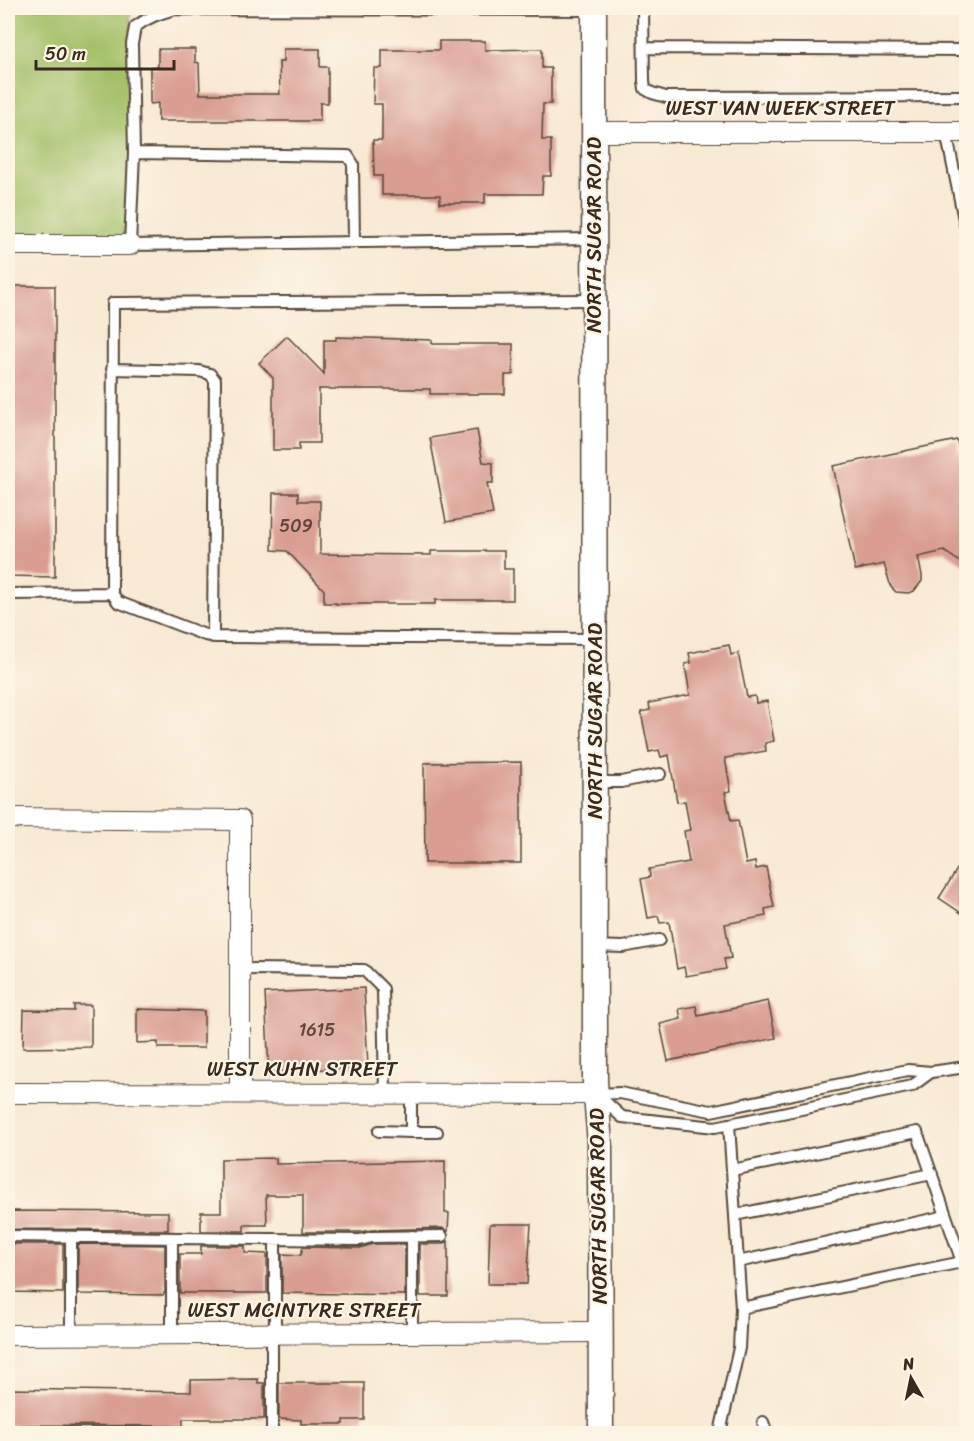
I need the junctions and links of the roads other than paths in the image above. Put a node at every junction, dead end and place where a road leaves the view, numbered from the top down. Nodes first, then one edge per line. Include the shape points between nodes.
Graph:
1 (644, 8) edge
2 (594, 9) edge
3 (644, 48) junction
4 (966, 50) edge
5 (966, 96) edge
6 (594, 132) junction
7 (946, 132) junction
8 (966, 132) edge
9 (134, 153) junction
10 (966, 229) edge
11 (594, 239) junction
12 (354, 242) junction
13 (8, 245) edge
14 (130, 245) junction
15 (594, 300) junction
16 (112, 369) junction
17 (112, 593) junction
18 (8, 594) edge
19 (213, 637) junction
20 (595, 639) junction
21 (660, 774) dead end
22 (595, 782) junction
23 (8, 818) edge
24 (659, 940) dead end
25 (595, 946) junction
26 (240, 969) junction
27 (966, 1067) edge
28 (931, 1072) junction
29 (8, 1093) edge
30 (240, 1093) junction
31 (385, 1093) junction
32 (411, 1094) junction
33 (596, 1094) junction
34 (711, 1111) junction
35 (729, 1124) junction
36 (708, 1126) junction
37 (379, 1131) dead end
38 (411, 1132) junction
39 (438, 1132) dead end
40 (732, 1170) junction
41 (932, 1174) junction
42 (735, 1215) junction
43 (946, 1216) junction
44 (8, 1236) edge
45 (412, 1236) junction
46 (442, 1236) dead end
47 (71, 1237) junction
48 (172, 1238) junction
49 (275, 1239) junction
50 (738, 1262) junction
51 (741, 1308) junction
52 (600, 1332) junction
53 (412, 1333) junction
54 (71, 1334) junction
55 (172, 1334) junction
56 (273, 1334) junction
57 (8, 1335) edge
58 (763, 1422) dead end
59 (8, 1432) edge
60 (230, 1434) edge
61 (272, 1434) edge
62 (601, 1434) edge
63 (723, 1434) edge
64 (767, 1434) edge

1 - 3 lane
2 - 6 street, NORTH SUGAR ROAD
2 - 9 lane via 176,9 160,13 135,27
3 - 4 lane
3 - 5 lane via 645,89 666,97
6 - 7 street, WEST VAN WEEK STREET
6 - 11 street, NORTH SUGAR ROAD
7 - 8 street, WEST VAN WEEK STREET
7 - 10 lane
9 - 12 lane via 348,156 353,164
9 - 14 lane
11 - 12 lane
11 - 15 street, NORTH SUGAR ROAD
12 - 14 lane
13 - 14 street
15 - 16 lane via 112,303
15 - 20 street, NORTH SUGAR ROAD
16 - 17 lane
16 - 19 lane via 199,371 215,380
17 - 18 lane
17 - 19 lane via 118,602
19 - 20 lane
20 - 22 street, NORTH SUGAR ROAD
21 - 22 lane via 621,782
22 - 25 street, NORTH SUGAR ROAD
23 - 26 street via 240,820
24 - 25 lane via 623,947
25 - 33 street, NORTH SUGAR ROAD
26 - 30 street
26 - 31 lane via 364,970 383,989
27 - 28 lane
28 - 34 lane via 908,1070
28 - 35 lane via 912,1086
29 - 30 street, WEST KUHN STREET
30 - 31 street, WEST KUHN STREET
31 - 32 street, WEST KUHN STREET
32 - 33 street, WEST KUHN STREET
32 - 38 lane
33 - 34 lane via 620,1093
33 - 36 lane via 622,1117
33 - 52 street, NORTH SUGAR ROAD via 600,1144
34 - 36 lane
35 - 36 lane
35 - 40 lane
37 - 38 lane
38 - 39 lane
40 - 41 lane via 917,1132
40 - 42 lane
41 - 42 lane
41 - 43 lane
42 - 50 lane
43 - 50 lane
43 - 51 lane via 962,1262
44 - 47 lane
45 - 46 lane
45 - 49 lane
45 - 53 lane
47 - 48 lane
47 - 54 lane
48 - 49 lane
48 - 55 lane
49 - 56 lane
50 - 51 lane
51 - 63 lane via 739,1348
52 - 53 street, WEST MCINTYRE STREET
52 - 62 street, NORTH SUGAR ROAD
53 - 56 street, WEST MCINTYRE STREET
54 - 55 street, WEST MCINTYRE STREET
54 - 57 street, WEST MCINTYRE STREET
55 - 56 street, WEST MCINTYRE STREET
56 - 61 lane
58 - 64 lane
59 - 60 lane

